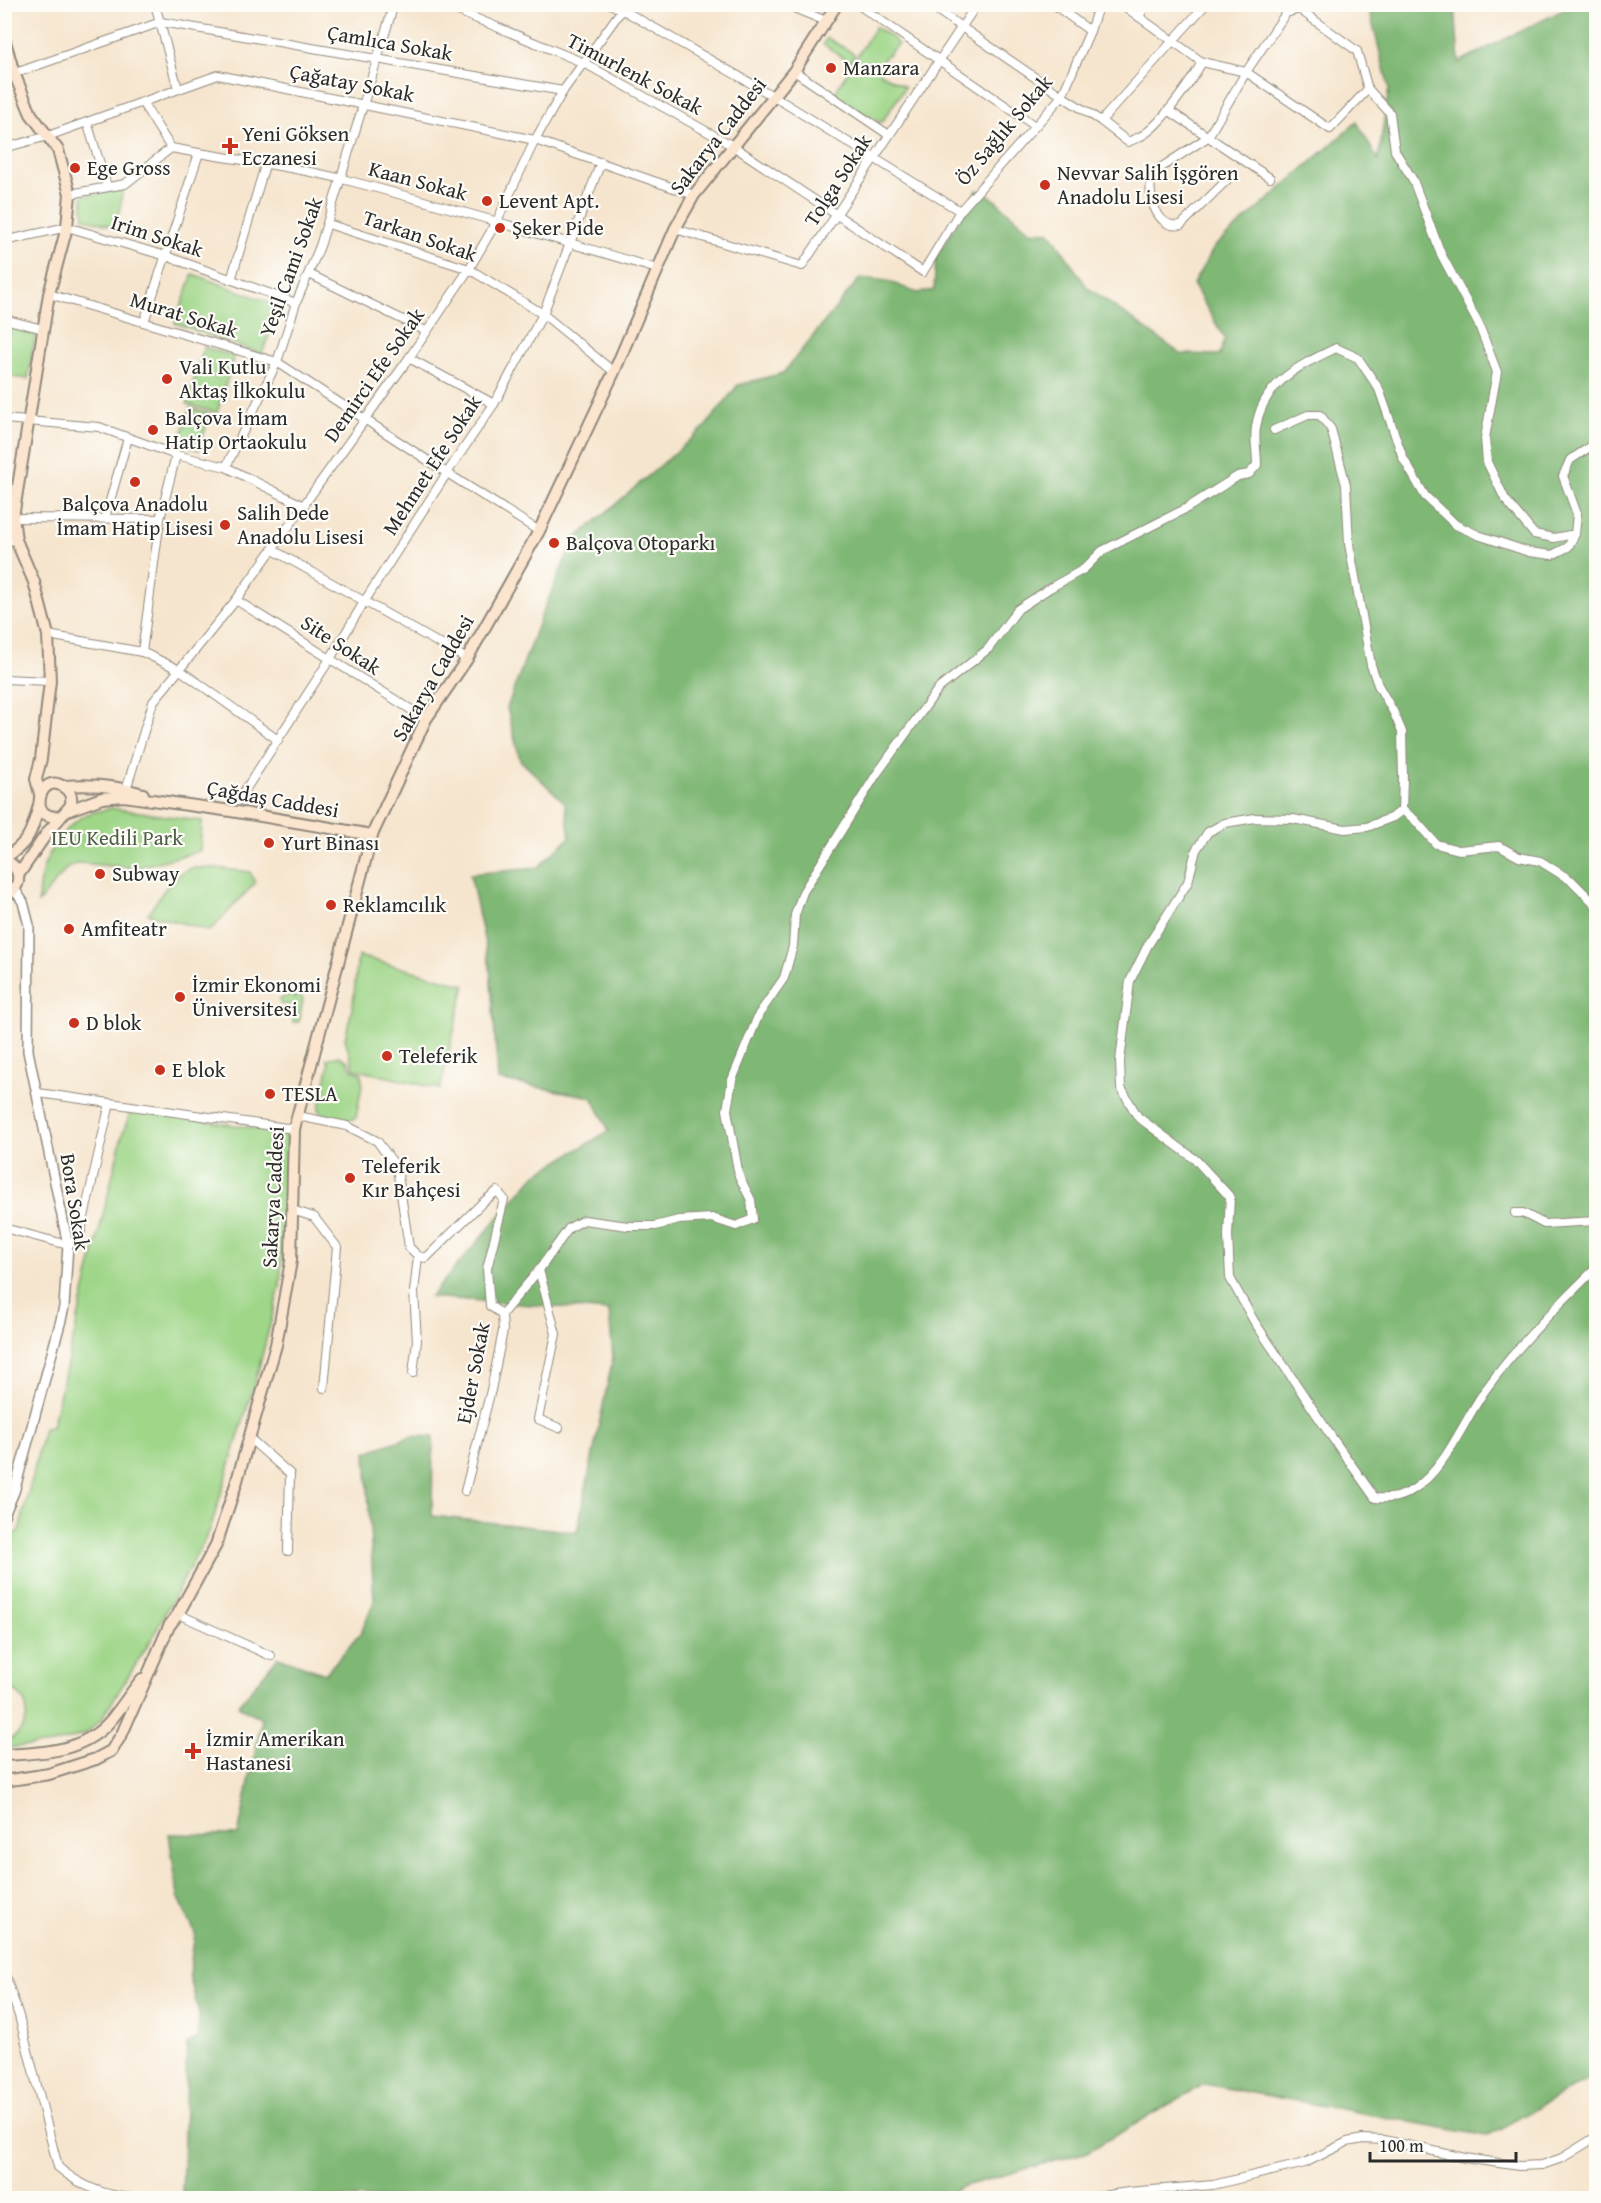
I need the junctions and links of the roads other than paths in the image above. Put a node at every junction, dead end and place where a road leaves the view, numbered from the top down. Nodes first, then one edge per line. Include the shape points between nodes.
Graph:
1 (155, 4) edge
2 (394, 4) edge
3 (441, 4) edge
4 (610, 4) edge
5 (784, 4) edge
6 (837, 4) edge
7 (857, 4) edge
8 (928, 4) edge
9 (977, 4) edge
10 (1053, 4) edge
11 (1099, 4) edge
12 (1122, 4) edge
13 (1146, 4) edge
14 (1206, 4) edge
15 (624, 7) edge
16 (1303, 7) edge
17 (1139, 17) junction
18 (826, 21) junction
19 (160, 22) junction
20 (961, 27) junction
21 (1090, 31) junction
22 (4, 38) edge
23 (1174, 42) junction
24 (377, 59) junction
25 (939, 60) junction
26 (1202, 62) junction
27 (584, 63) junction
28 (794, 71) junction
29 (1246, 72) junction
30 (9, 75) edge
31 (178, 89) junction
32 (1368, 89) junction
33 (563, 91) junction
34 (773, 96) junction
35 (1062, 96) junction
36 (142, 102) junction
37 (363, 104) junction
38 (1168, 110) junction
39 (1101, 121) junction
40 (87, 122) junction
41 (1035, 126) junction
42 (889, 135) junction
43 (48, 136) junction
44 (1208, 137) junction
45 (535, 140) junction
46 (733, 146) junction
47 (4, 148) edge
48 (171, 148) junction
49 (199, 153) junction
50 (873, 157) junction
51 (266, 162) junction
52 (601, 162) junction
53 (1270, 178) dead end
54 (342, 179) junction
55 (1228, 179) dead end
56 (107, 186) junction
57 (70, 194) junction
58 (694, 195) junction
59 (960, 211) junction
60 (837, 215) junction
61 (497, 221) junction
62 (328, 224) junction
63 (4, 225) edge
64 (67, 227) junction
65 (675, 229) junction
66 (7, 240) edge
67 (570, 243) junction
68 (166, 256) junction
69 (469, 269) junction
70 (657, 269) junction
71 (924, 272) joint
72 (309, 274) junction
73 (231, 280) junction
74 (49, 294) junction
75 (296, 303) junction
76 (543, 314) junction
77 (6, 319) edge
78 (144, 322) junction
79 (43, 329) junction
80 (426, 331) junction
81 (4, 332) edge
82 (409, 358) junction
83 (277, 362) junction
84 (614, 372) junction
85 (494, 404) junction
86 (4, 419) edge
87 (365, 419) junction
88 (28, 422) junction
89 (1274, 430) dead end
90 (128, 438) junction
91 (1596, 443) edge
92 (176, 455) junction
93 (226, 467) junction
94 (447, 473) junction
95 (304, 506) junction
96 (9, 518) edge
97 (105, 518) junction
98 (160, 519) junction
99 (539, 531) junction
100 (1575, 534) junction
101 (10, 540) edge
102 (273, 550) junction
103 (236, 600) junction
104 (364, 602) junction
105 (48, 635) junction
106 (142, 652) junction
107 (330, 659) junction
108 (467, 659) junction
109 (180, 670) junction
110 (4, 679) edge
111 (50, 681) junction
112 (426, 719) junction
113 (278, 740) junction
114 (41, 759) junction
115 (58, 785) junction
116 (125, 792) junction
117 (40, 800) junction
118 (238, 801) dead end
119 (1401, 810) junction
120 (65, 813) junction
121 (372, 835) junction
122 (4, 859) edge
123 (19, 874) junction
124 (15, 890) junction
125 (4, 896) edge
126 (1596, 904) edge
127 (38, 1093) junction
128 (110, 1103) junction
129 (298, 1116) junction
130 (294, 1129) junction
131 (292, 1210) junction
132 (1515, 1213) dead end
133 (1596, 1221) edge
134 (4, 1228) edge
135 (68, 1245) junction
136 (418, 1256) junction
137 (1596, 1268) edge
138 (539, 1270) junction
139 (1596, 1278) edge
140 (1581, 1283) junction
141 (502, 1314) junction
142 (413, 1373) dead end
143 (324, 1388) dead end
144 (559, 1428) dead end
145 (248, 1437) junction
146 (465, 1491) dead end
147 (4, 1515) edge
148 (288, 1551) dead end
149 (178, 1614) junction
150 (271, 1656) dead end
151 (148, 1671) junction
152 (4, 1755) edge
153 (4, 1781) edge
154 (4, 1971) edge
155 (1596, 2137) edge
156 (133, 2199) edge
157 (1090, 2199) edge

1 - 19 street
2 - 24 street, Yeşil Cami Sokak
3 - 27 street, Timurlenk Sokak
4 - 15 street
5 - 18 street
6 - 18 main road, Sakarya Caddesi
7 - 25 street
8 - 20 street
9 - 20 street, Tolga Sokak
10 - 21 street
11 - 21 street, Öz Sağlık Sokak
12 - 17 street
13 - 17 street
14 - 23 street
15 - 27 street, Demirci Efe Sokak
15 - 34 street
16 - 29 street via 1286,13
16 - 32 street via 1357,51
17 - 23 street
18 - 28 main road, Sakarya Caddesi
19 - 24 street, Çamlıca Sokak
19 - 30 street, Çamlıca Sokak
19 - 31 street
20 - 25 street, Tolga Sokak
20 - 35 street
21 - 35 street, Öz Sağlık Sokak
22 - 30 main road
23 - 26 street
23 - 39 street
24 - 33 street, Çamlıca Sokak
24 - 37 street, Yeşil Cami Sokak
25 - 41 street
25 - 42 street, Tolga Sokak
26 - 29 street
26 - 38 street
27 - 33 street, Demirci Efe Sokak
27 - 46 street, Timurlenk Sokak
28 - 34 main road, Sakarya Caddesi
28 - 42 street
29 - 32 street via 1330,129
29 - 44 street
30 - 43 main road
31 - 36 street, Çağatay Sokak
31 - 37 street, Çağatay Sokak via 218,75
32 - 100 street via 1390,114 1395,151 1413,180 1442,254 1479,325 1497,372 1485,438 1487,462 1505,499 1534,534 1554,538
33 - 45 street, Demirci Efe Sokak
34 - 46 main road, Sakarya Caddesi
34 - 50 street
35 - 39 street
35 - 41 street, Öz Sağlık Sokak
36 - 40 street, Çağatay Sokak
36 - 48 street
37 - 45 street, Çağatay Sokak
37 - 54 street, Yeşil Cami Sokak
38 - 39 street via 1146,133 1128,142
38 - 44 street
40 - 43 street, Çağatay Sokak
40 - 56 street
41 - 59 street, Öz Sağlık Sokak
42 - 50 street, Tolga Sokak
43 - 47 street, Çağatay Sokak
43 - 57 main road via 58,150
44 - 53 street
44 - 55 street via 1154,172 1151,180 1156,212 1169,225 1181,225
45 - 52 street, Çağatay Sokak
45 - 61 street, Demirci Efe Sokak
46 - 58 main road, Sakarya Caddesi
46 - 60 street, Timurlenk Sokak
48 - 49 street, Kaan Sokak
48 - 56 street via 125,183
49 - 51 street, Kaan Sokak
49 - 68 street
50 - 59 street
50 - 60 street, Tolga Sokak
51 - 54 street, Kaan Sokak
51 - 73 street
52 - 58 street, Çağatay Sokak
52 - 67 street, Mehmet Efe Sokak
54 - 61 street, Kaan Sokak
54 - 62 street, Yeşil Cami Sokak
56 - 57 street
57 - 64 main road
58 - 65 main road, Sakarya Caddesi
59 - 71 street, Öz Sağlık Sokak
60 - 65 street, Tolga Sokak via 802,266
60 - 71 street, Timurlenk Sokak
61 - 67 street, Kaan Sokak
61 - 69 street, Demirci Efe Sokak
62 - 69 street, Tarkan Sokak
62 - 72 street, Yeşil Cami Sokak
63 - 66 street
64 - 66 street, Irim Sokak
64 - 68 street, Irim Sokak
64 - 74 main road
65 - 70 main road, Sakarya Caddesi
67 - 70 street, Kaan Sokak
67 - 76 street, Mehmet Efe Sokak
68 - 73 street, Irim Sokak
68 - 78 street
69 - 76 street, Tarkan Sokak
69 - 80 street, Demirci Efe Sokak
70 - 84 main road, Sakarya Caddesi
72 - 75 street, Yeşil Cami Sokak
72 - 80 street
73 - 75 street, Irim Sokak
74 - 78 street, Murat Sokak
74 - 79 main road
75 - 83 street, Yeşil Cami Sokak
76 - 84 street, Tarkan Sokak
76 - 85 street, Mehmet Efe Sokak
77 - 79 street
77 - 81 street
78 - 83 street, Murat Sokak
79 - 88 main road
80 - 82 street, Demirci Efe Sokak
82 - 85 street
82 - 87 street, Demirci Efe Sokak
83 - 87 street, Murat Sokak
83 - 93 street, Yeşil Cami Sokak
84 - 99 main road, Sakarya Caddesi
85 - 94 street, Mehmet Efe Sokak
86 - 88 street
87 - 94 street, Murat Sokak
87 - 95 street, Demirci Efe Sokak
88 - 90 street via 99,427
88 - 96 main road
89 - 119 street via 1308,415 1320,416 1331,429 1346,485 1349,544 1371,665 1401,732
90 - 92 street
90 - 97 street
91 - 100 street via 1570,460 1563,476 1577,514
92 - 93 street
92 - 98 street
93 - 95 street
94 - 99 street, Murat Sokak
94 - 104 street, Mehmet Efe Sokak
95 - 102 street, Demirci Efe Sokak
96 - 97 street
96 - 101 main road
97 - 98 street
98 - 106 street
99 - 108 main road, Sakarya Caddesi
100 - 138 street via 1568,547 1552,555 1529,552 1456,525 1425,496 1403,458 1379,389 1358,358 1336,348 1274,385 1260,409 1257,465 1249,474 1238,476 1187,508 1102,550 1084,570 1018,609 988,649 938,688 876,775 803,892 784,978 759,1014 732,1080 727,1110 739,1176 751,1200 753,1219 736,1226 712,1218 655,1226 584,1220 569,1228
101 - 105 main road via 34,582
102 - 103 street, Demirci Efe Sokak
102 - 104 street
103 - 107 street, Site Sokak
103 - 109 street, Demirci Efe Sokak
104 - 107 street, Mehmet Efe Sokak
104 - 108 street
105 - 106 street
105 - 111 main road
106 - 109 street
107 - 112 street, Site Sokak
107 - 113 street, Mehmet Efe Sokak
108 - 112 main road, Sakarya Caddesi
109 - 113 street
109 - 116 street, Demirci Efe Sokak via 153,702
110 - 111 street
111 - 114 main road
112 - 121 main road, Sakarya Caddesi
113 - 118 street, Mehmet Efe Sokak
114 - 115 main road via 47,775
114 - 117 main road via 36,779
115 - 116 main road, Çağdaş Caddesi
115 - 117 main road via 43,789
115 - 120 main road via 70,794 71,805
116 - 120 main road, Çağdaş Caddesi
116 - 121 main road, Çağdaş Caddesi
117 - 120 main road via 46,814 56,817
117 - 122 main road via 28,840
119 - 126 street via 1436,844 1459,850 1499,846 1519,857 1540,861 1572,881
119 - 140 street via 1367,827 1345,829 1293,819 1255,818 1225,823 1208,832 1196,850 1188,882 1130,981 1120,1061 1121,1088 1138,1117 1196,1160 1230,1197 1230,1278 1260,1330 1375,1498 1393,1500 1415,1488 1442,1461 1498,1373
120 - 123 main road
121 - 129 main road, Sakarya Caddesi
122 - 123 main road
123 - 124 main road
124 - 125 main road
124 - 127 street, Bora Sokak via 29,925 28,1051
127 - 128 street
127 - 135 street, Bora Sokak
128 - 130 street
128 - 135 street via 79,1239
129 - 130 main road, Sakarya Caddesi
129 - 136 street via 347,1126 377,1140 397,1168 409,1247
130 - 131 main road, Sakarya Caddesi
131 - 143 street via 314,1217 337,1247
131 - 145 main road, Sakarya Caddesi via 291,1261 276,1345
132 - 133 street via 1544,1224
134 - 135 street
135 - 147 street, Bora Sokak via 61,1320 14,1492
136 - 141 street, Ejder Sokak via 426,1258 497,1191 504,1199 487,1269 490,1306
136 - 142 street
137 - 140 street
138 - 141 street
138 - 144 street via 556,1334 538,1419
139 - 140 street
141 - 146 street, Ejder Sokak via 503,1331 491,1390
145 - 148 street via 290,1474
145 - 149 main road, Sakarya Caddesi via 216,1545
149 - 150 street
149 - 151 main road, Sakarya Caddesi
151 - 152 main road, Sakarya Caddesi via 110,1721 84,1742 51,1751
151 - 153 main road, Sakarya Caddesi via 111,1751 49,1774
154 - 156 street via 58,2167 74,2180 106,2194
155 - 157 street via 1552,2162 1519,2166 1393,2141 1363,2139 1347,2142 1305,2163 1213,2185

